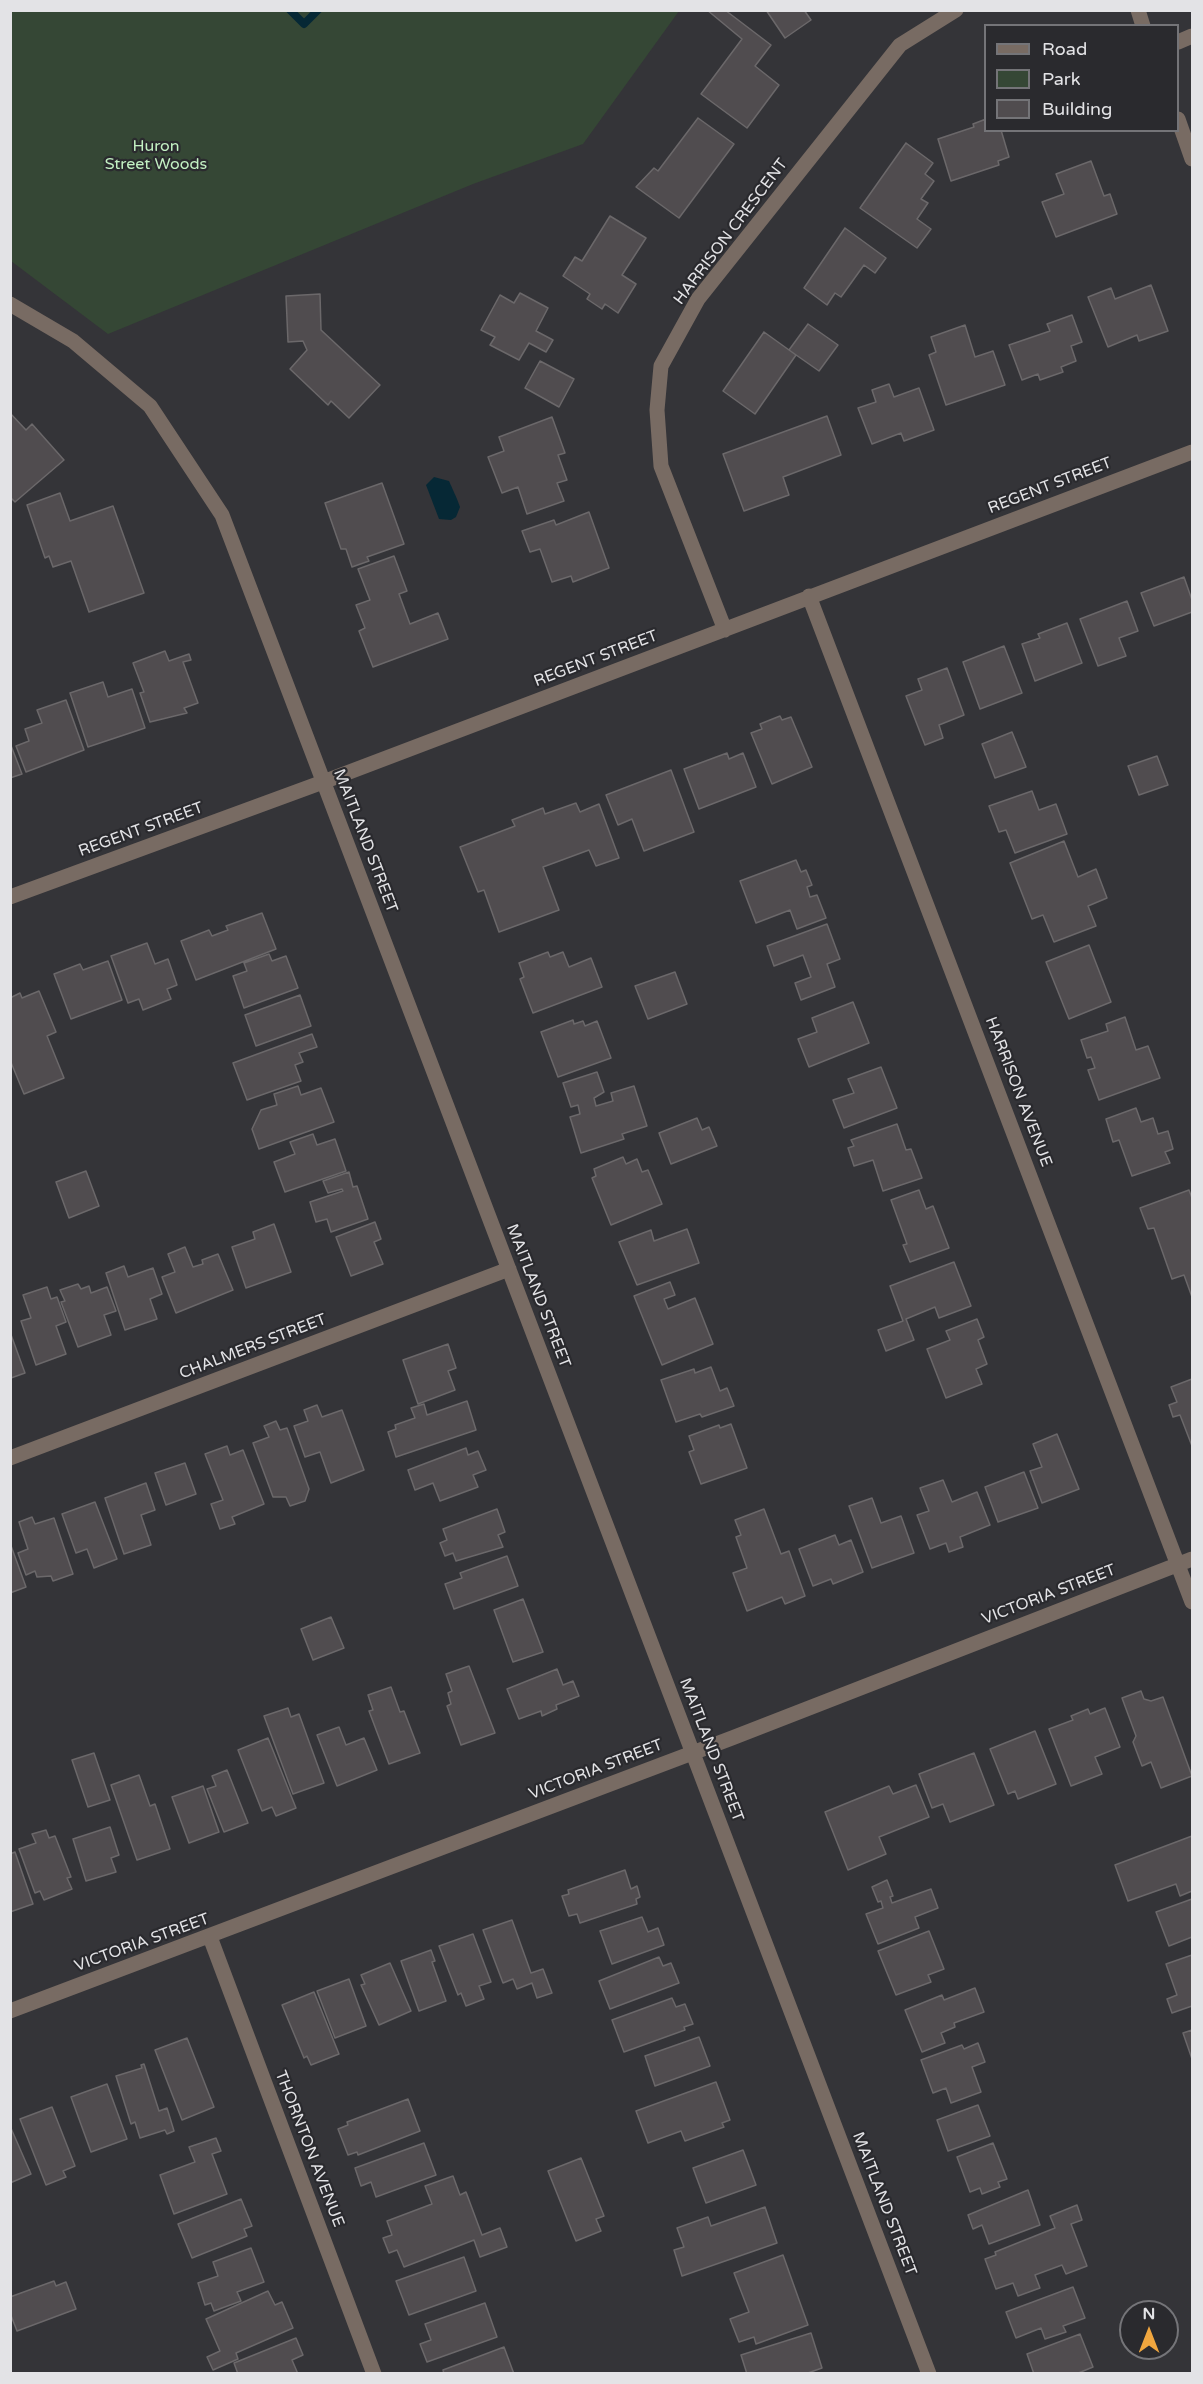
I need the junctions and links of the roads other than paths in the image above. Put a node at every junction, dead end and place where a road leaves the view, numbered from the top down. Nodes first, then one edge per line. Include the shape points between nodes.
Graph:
1 (956, 10) edge
2 (1179, 122) edge
3 (1192, 159) edge
4 (10, 304) edge
5 (1192, 452) edge
6 (808, 596) junction
7 (725, 630) junction
8 (323, 782) junction
9 (10, 897) edge
10 (509, 1269) junction
11 (10, 1458) edge
12 (1186, 1562) edge
13 (1192, 1602) edge
14 (693, 1752) junction
15 (210, 1937) junction
16 (10, 2011) edge
17 (374, 2373) edge
18 (929, 2373) edge

1 - 7 street, HARRISON CRESCENT via 900,45 698,299 661,366 657,410 661,466
2 - 3 street
4 - 8 street, MAITLAND STREET via 73,340 150,406 216,505
5 - 6 street, REGENT STREET
6 - 7 street, REGENT STREET
6 - 12 street, HARRISON AVENUE
7 - 8 street, REGENT STREET
8 - 9 street, REGENT STREET
8 - 10 street, MAITLAND STREET
10 - 11 street, CHALMERS STREET
10 - 14 street, MAITLAND STREET
12 - 13 street, HARRISON AVENUE
12 - 14 street, VICTORIA STREET
14 - 15 street, VICTORIA STREET
14 - 18 street, MAITLAND STREET
15 - 16 street, VICTORIA STREET
15 - 17 street, THORNTON AVENUE

